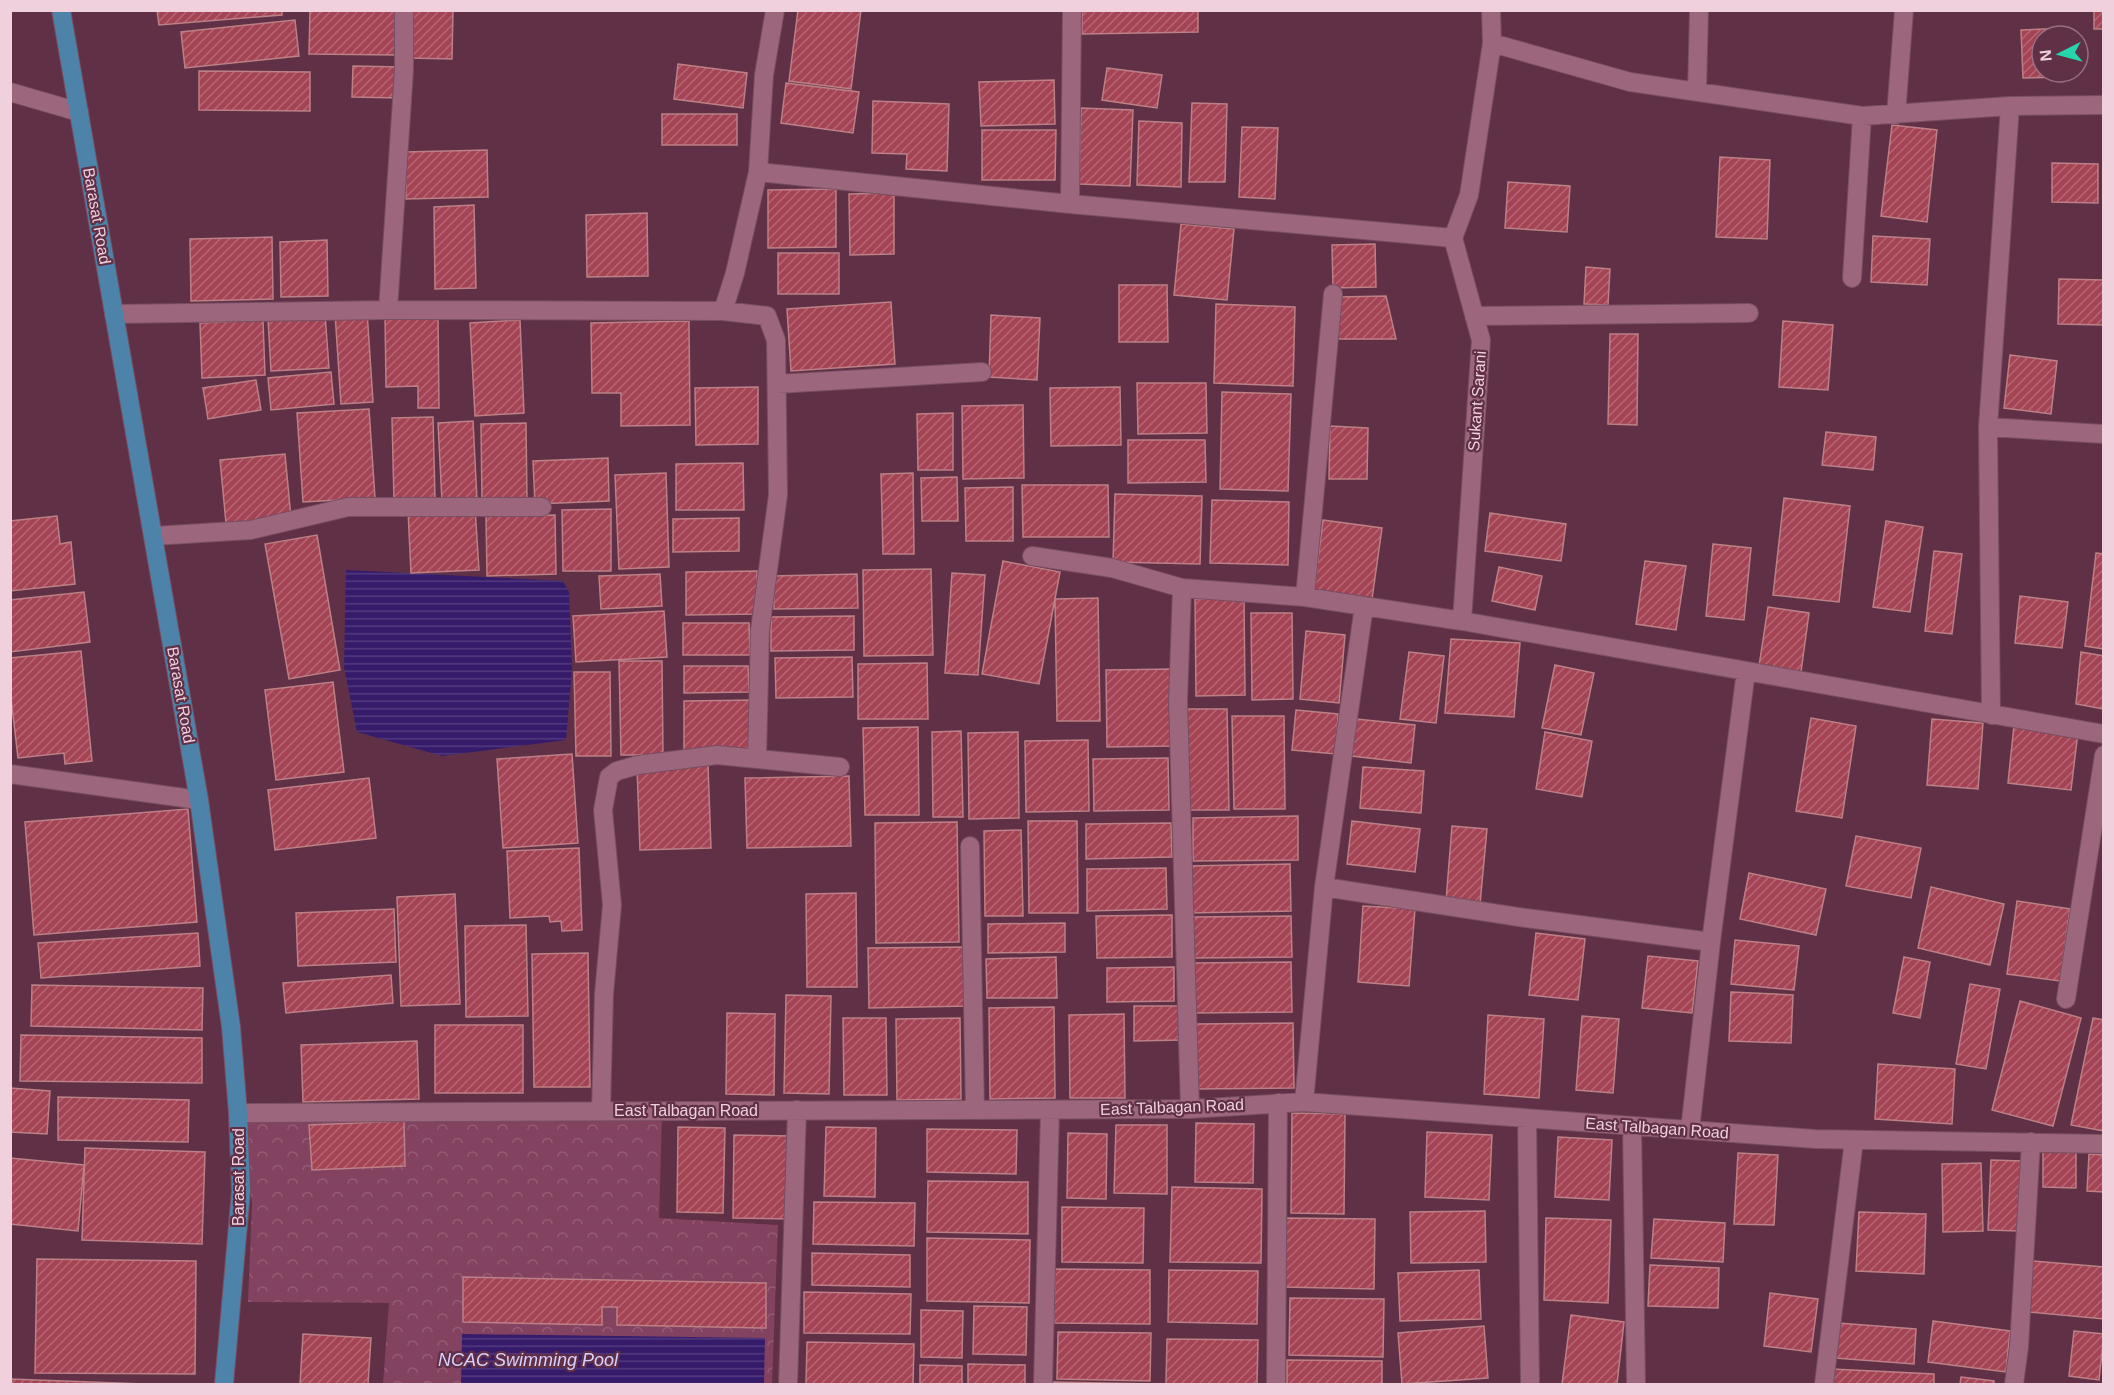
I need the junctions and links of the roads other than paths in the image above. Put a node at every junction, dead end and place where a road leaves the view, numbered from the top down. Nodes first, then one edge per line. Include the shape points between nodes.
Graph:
1 (61, 10) edge
2 (404, 10) edge
3 (775, 10) edge
4 (1072, 10) edge
5 (1491, 10) edge
6 (1699, 10) edge
7 (1904, 10) edge
8 (1492, 44) junction
9 (1696, 92) junction
10 (10, 93) edge
11 (2103, 105) edge
12 (2010, 106) junction
13 (79, 112) junction
14 (1896, 115) junction
15 (1862, 117) junction
16 (758, 172) junction
17 (1070, 204) junction
18 (1453, 238) junction
19 (1852, 278) dead end
20 (1333, 294) dead end
21 (388, 309) junction
22 (723, 311) junction
23 (1749, 313) dead end
24 (114, 314) junction
25 (1474, 316) junction
26 (982, 372) dead end
27 (777, 384) junction
28 (1988, 428) junction
29 (2103, 434) edge
30 (542, 507) dead end
31 (153, 536) junction
32 (1032, 556) dead end
33 (1182, 588) junction
34 (1305, 597) junction
35 (1364, 606) junction
36 (1462, 621) junction
37 (1746, 671) junction
38 (1991, 714) junction
39 (2103, 735) edge
40 (2103, 755) edge
41 (757, 759) junction
42 (840, 767) dead end
43 (10, 774) edge
44 (199, 800) junction
45 (970, 846) dead end
46 (1324, 887) junction
47 (1711, 942) junction
48 (2066, 999) dead end
49 (1304, 1102) junction
50 (1278, 1103) junction
51 (1190, 1109) junction
52 (601, 1110) junction
53 (797, 1110) junction
54 (975, 1110) junction
55 (1050, 1110) junction
56 (238, 1113) junction
57 (1527, 1119) junction
58 (1632, 1126) junction
59 (1689, 1130) junction
60 (1854, 1140) junction
61 (2031, 1142) junction
62 (2103, 1144) edge
63 (224, 1384) edge
64 (788, 1384) edge
65 (1043, 1384) edge
66 (1276, 1384) edge
67 (1530, 1384) edge
68 (1636, 1384) edge
69 (1824, 1384) edge
70 (2014, 1384) edge

1 - 13 main road, Barasat Road
2 - 21 street via 404,70
3 - 16 street via 764,75
4 - 17 street
5 - 8 street
6 - 9 street
7 - 14 street
8 - 9 street via 1630,82
8 - 18 street via 1469,195
9 - 15 street
10 - 13 street
11 - 12 street
12 - 14 street
12 - 28 street
13 - 24 main road, Barasat Road
14 - 15 street
15 - 19 street
16 - 17 street
16 - 22 street
17 - 18 street
18 - 25 street, Sukant Sarani
20 - 34 street
21 - 22 street
21 - 24 street
22 - 27 street via 767,316 776,340
23 - 25 street
24 - 31 main road, Barasat Road
25 - 36 street, Sukant Sarani via 1481,340
26 - 27 street
27 - 41 street via 778,495 760,630
28 - 29 street
28 - 38 street
30 - 31 street via 348,507 251,530
31 - 44 main road, Barasat Road
32 - 33 street via 1113,568
33 - 34 street
33 - 51 street via 1178,701
34 - 35 street
35 - 36 street
35 - 46 street
36 - 37 street
37 - 38 street
37 - 47 street
38 - 39 street
40 - 48 street
41 - 42 street
41 - 52 street via 717,755 638,765 609,777 603,810 612,905 603,994
43 - 44 street
44 - 56 main road, Barasat Road via 231,1027
45 - 54 street
46 - 47 street
46 - 49 street
47 - 59 street
49 - 50 street, East Talbagan Road
49 - 57 street, East Talbagan Road
50 - 51 street, East Talbagan Road
50 - 66 street
51 - 55 street, East Talbagan Road
52 - 53 street, East Talbagan Road
52 - 56 street, East Talbagan Road
53 - 54 street, East Talbagan Road
53 - 64 street
54 - 55 street, East Talbagan Road
55 - 65 street
56 - 63 main road, Barasat Road via 241,1191
57 - 58 street, East Talbagan Road
57 - 67 street
58 - 59 street, East Talbagan Road
58 - 68 street
59 - 60 street, East Talbagan Road
60 - 61 street, East Talbagan Road
60 - 69 street
61 - 62 street, East Talbagan Road
61 - 70 street

